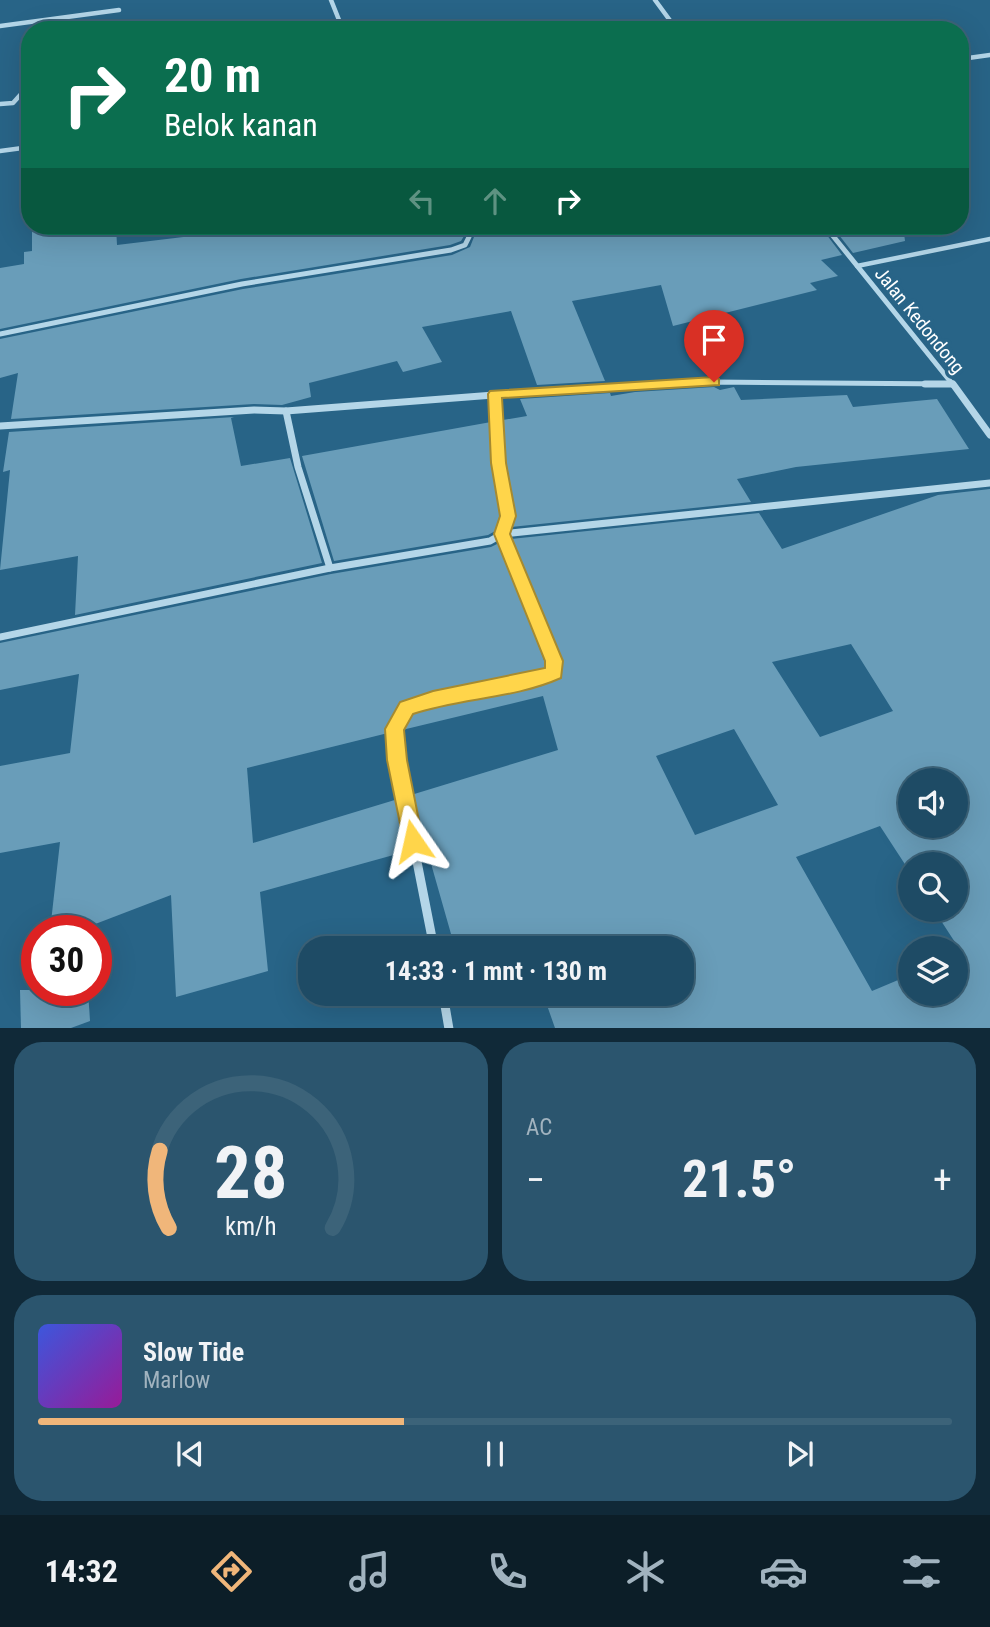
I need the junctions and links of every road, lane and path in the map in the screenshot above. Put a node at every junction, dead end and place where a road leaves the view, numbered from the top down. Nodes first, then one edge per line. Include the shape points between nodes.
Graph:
1 (331, 0) edge
2 (655, 0) edge
3 (119, 10) dead end
4 (37, 21) edge
5 (339, 21) edge
6 (670, 21) edge
7 (21, 23) edge
8 (0, 26) edge
9 (990, 55) edge
10 (969, 58) edge
11 (21, 94) edge
12 (0, 104) edge
13 (21, 148) edge
14 (0, 151) edge
15 (469, 235) edge
16 (832, 235) edge
17 (990, 239) edge
18 (857, 266) junction
19 (0, 334) edge
20 (950, 381) junction
21 (495, 394) junction
22 (286, 411) junction
23 (0, 426) edge
24 (990, 435) edge
25 (990, 483) edge
26 (502, 534) junction
27 (330, 568) junction
28 (0, 637) edge
29 (432, 936) edge
30 (445, 1006) edge
31 (449, 1028) edge

1 - 5 street
2 - 6 street
3 - 4 street
7 - 8 street
9 - 10 street
11 - 12 street via 13,103
13 - 14 street
15 - 19 street via 465,245 451,250 242,284
16 - 18 street, Jalan Kedondong
17 - 18 lane
18 - 20 street, Jalan Kedondong
20 - 21 street via 714,382
20 - 24 street, Jalan Kedondong
21 - 22 street
21 - 26 street via 508,516
22 - 23 street
22 - 27 street via 298,467
25 - 26 street
26 - 27 street via 490,541
26 - 29 street via 554,661 554,672 406,708 395,729
27 - 28 street
30 - 31 street

